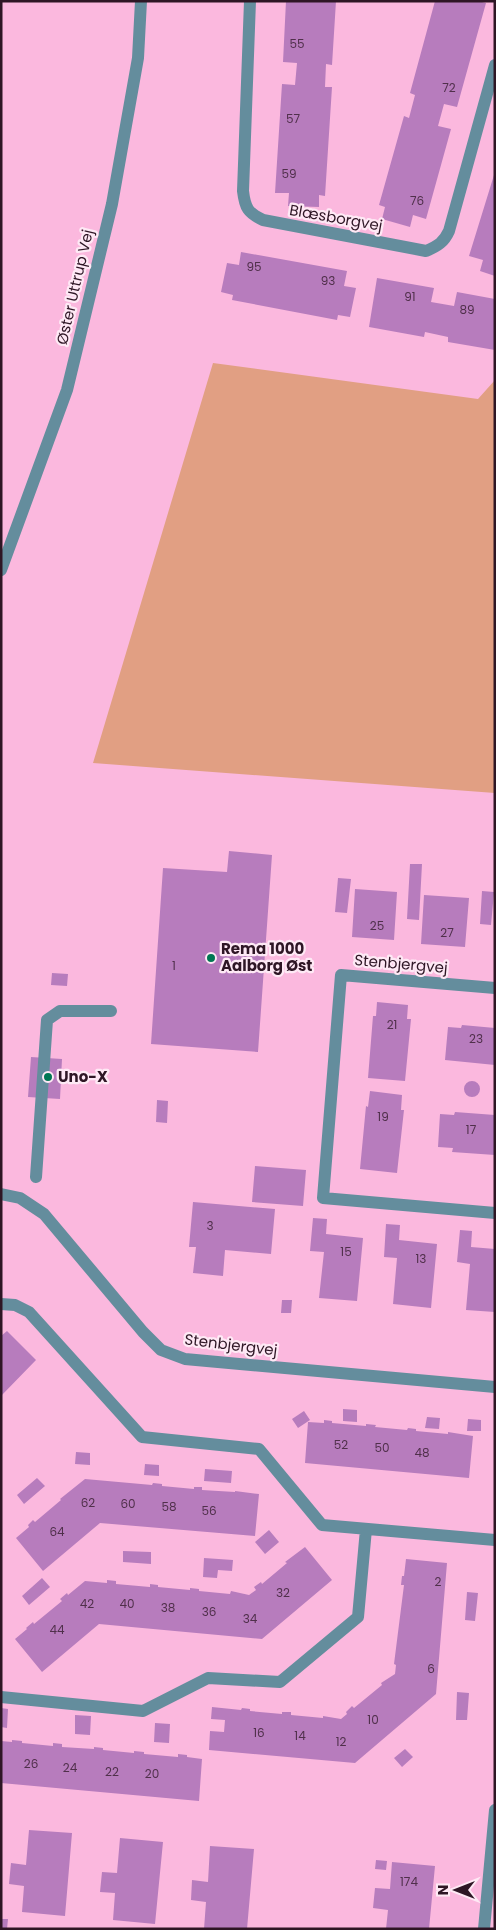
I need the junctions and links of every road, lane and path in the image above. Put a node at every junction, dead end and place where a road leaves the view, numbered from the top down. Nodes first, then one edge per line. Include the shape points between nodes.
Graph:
1 (141, 1) edge
2 (250, 1) edge
3 (495, 64) edge
4 (1, 570) edge
5 (495, 988) edge
6 (111, 1011) dead end
7 (36, 1178) dead end
8 (1, 1194) edge
9 (495, 1212) edge
10 (1, 1304) edge
11 (495, 1387) edge
12 (366, 1529) junction
13 (495, 1540) edge
14 (1, 1697) edge
15 (495, 1810) edge
16 (484, 1929) edge

1 - 4 street, Øster Uttrup Vej via 138,58 112,204 67,390
2 - 3 street, Blæsborgvej via 243,191 251,215 263,220 426,251 436,247 445,240 449,230
5 - 9 street, Stenbjergvej via 341,975 323,1198
6 - 7 street via 60,1011 47,1020
8 - 11 street, Stenbjergvej via 20,1198 44,1214 161,1350 185,1359
10 - 12 street via 15,1305 29,1312 142,1437 258,1449 322,1525
12 - 13 street
12 - 14 street via 358,1616 280,1682 208,1678 143,1711
15 - 16 street

